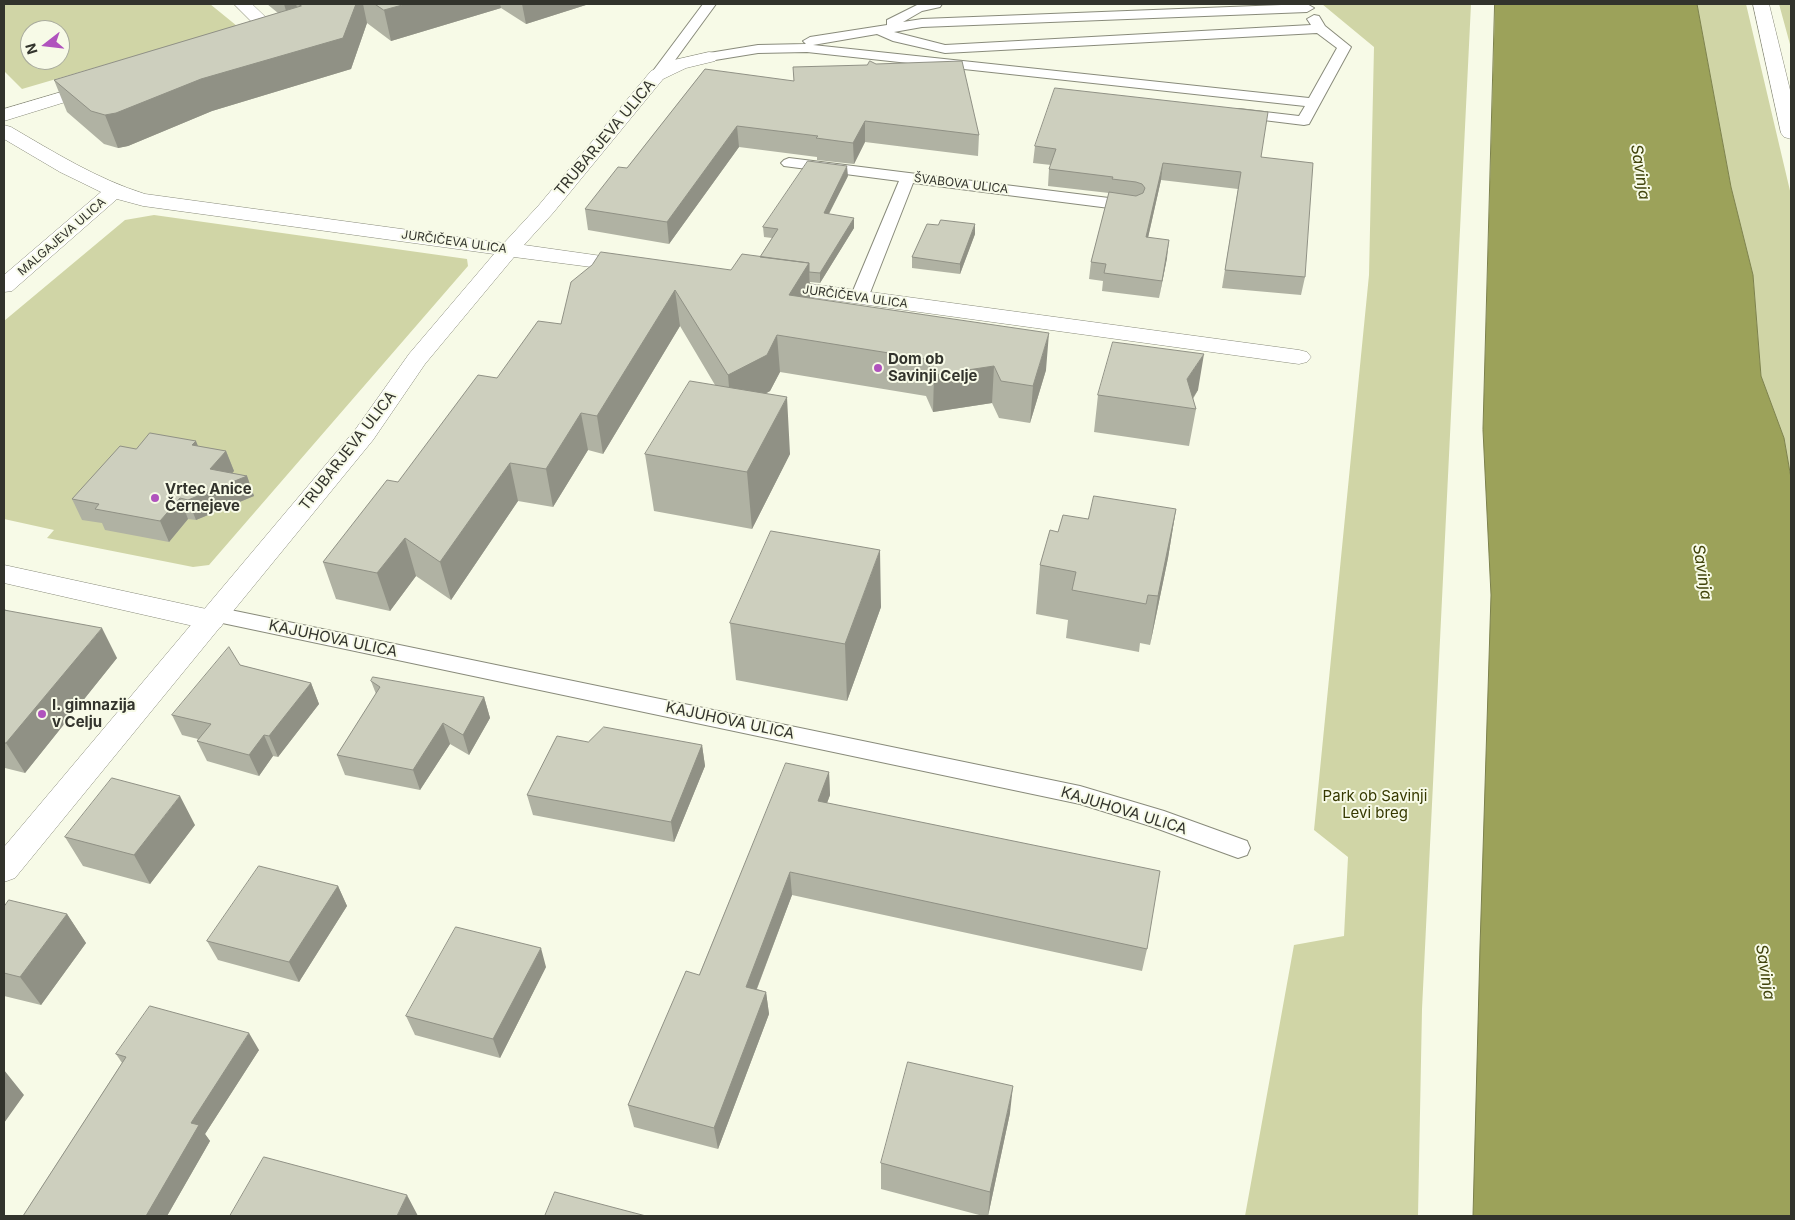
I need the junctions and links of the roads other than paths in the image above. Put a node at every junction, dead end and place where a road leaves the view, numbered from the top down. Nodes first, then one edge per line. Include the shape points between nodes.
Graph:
1 (242, 4) edge
2 (709, 4) edge
3 (935, 4) edge
4 (1761, 4) edge
5 (1305, 6) edge
6 (1320, 29) junction
7 (878, 30) junction
8 (253, 38) edge
9 (758, 49) junction
10 (709, 57) joint
11 (1050, 74) junction
12 (657, 75) junction
13 (107, 83) edge
14 (1061, 92) edge
15 (1315, 103) junction
16 (1227, 112) edge
17 (4, 115) edge
18 (4, 131) edge
19 (1791, 132) edge
20 (789, 163) dead end
21 (908, 177) junction
22 (114, 191) junction
23 (1133, 206) edge
24 (509, 250) junction
25 (648, 269) edge
26 (754, 283) edge
27 (4, 286) edge
28 (859, 298) junction
29 (1299, 357) dead end
30 (4, 574) edge
31 (213, 617) junction
32 (1238, 848) dead end
33 (4, 870) edge

1 - 8 street via 280,30
2 - 12 lane
3 - 7 lane via 918,8
4 - 19 street
5 - 6 lane
5 - 7 lane via 922,23
6 - 7 lane via 945,49
6 - 15 lane via 1344,48
7 - 9 lane
9 - 10 lane
9 - 11 lane via 807,48
10 - 12 street, TRUBARJEVA ULICA via 680,64
11 - 14 lane
11 - 15 lane
12 - 24 street, TRUBARJEVA ULICA
13 - 17 street
15 - 16 lane via 1304,121
18 - 22 street, MALGAJEVA ULICA
20 - 21 lane, ŠVABOVA ULICA
21 - 23 lane, ŠVABOVA ULICA
21 - 28 lane
22 - 24 street, JURČIČEVA ULICA via 143,200
22 - 27 street, MALGAJEVA ULICA
24 - 25 street, JURČIČEVA ULICA
24 - 31 street, TRUBARJEVA ULICA via 417,359 364,435
26 - 28 street, JURČIČEVA ULICA
28 - 29 street, JURČIČEVA ULICA
30 - 31 street, KAJUHOVA ULICA
31 - 32 lane, KAJUHOVA ULICA via 1080,795
31 - 33 street, TRUBARJEVA ULICA

